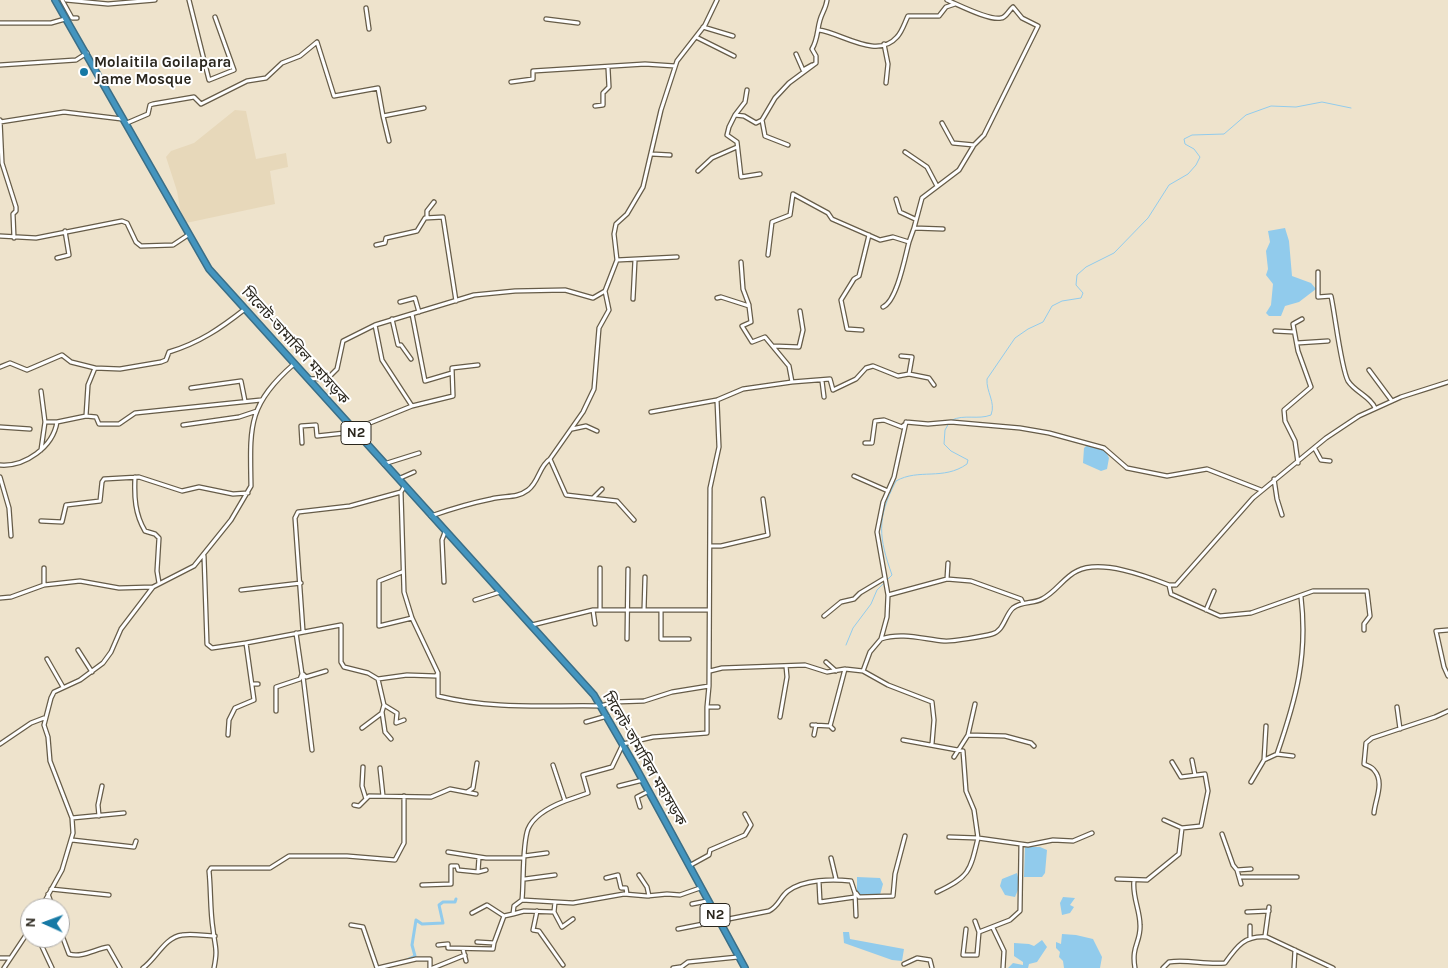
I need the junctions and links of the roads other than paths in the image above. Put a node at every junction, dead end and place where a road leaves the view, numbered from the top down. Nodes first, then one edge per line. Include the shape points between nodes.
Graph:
1 (55, 0) edge
2 (62, 0) edge
3 (66, 0) edge
4 (155, 0) edge
5 (189, 0) edge
6 (717, 0) edge
7 (827, 0) edge
8 (947, 0) edge
9 (955, 4) junction
10 (366, 8) dead end
11 (215, 17) dead end
12 (77, 18) dead end
13 (66, 19) junction
14 (546, 20) dead end
15 (0, 23) edge
16 (578, 23) dead end
17 (703, 27) junction
18 (369, 29) dead end
19 (819, 30) junction
20 (733, 36) dead end
21 (696, 37) junction
22 (884, 44) junction
23 (87, 53) junction
24 (796, 54) dead end
25 (734, 56) dead end
26 (0, 64) edge
27 (812, 65) junction
28 (675, 66) junction
29 (608, 68) junction
30 (510, 82) dead end
31 (886, 83) dead end
32 (747, 90) dead end
33 (595, 106) dead end
34 (424, 108) dead end
35 (383, 116) junction
36 (736, 116) junction
37 (762, 120) junction
38 (0, 121) edge
39 (126, 121) junction
40 (942, 123) dead end
41 (389, 141) dead end
42 (788, 145) dead end
43 (974, 145) junction
44 (737, 147) junction
45 (905, 152) dead end
46 (652, 154) junction
47 (670, 155) dead end
48 (698, 171) dead end
49 (760, 174) dead end
50 (937, 186) junction
51 (896, 200) dead end
52 (434, 202) dead end
53 (427, 218) junction
54 (915, 219) junction
55 (914, 228) junction
56 (943, 229) dead end
57 (65, 231) junction
58 (188, 235) junction
59 (869, 235) junction
60 (0, 236) edge
61 (14, 238) junction
62 (909, 242) junction
63 (376, 246) dead end
64 (768, 255) dead end
65 (677, 257) dead end
66 (57, 258) dead end
67 (617, 260) junction
68 (635, 260) junction
69 (741, 262) dead end
70 (1318, 272) dead end
71 (605, 291) junction
72 (716, 298) dead end
73 (633, 299) dead end
74 (456, 301) junction
75 (400, 302) dead end
76 (749, 306) junction
77 (883, 307) dead end
78 (245, 309) junction
79 (800, 311) dead end
80 (419, 312) junction
81 (412, 314) junction
82 (392, 319) junction
83 (1302, 319) dead end
84 (375, 325) junction
85 (862, 330) dead end
86 (1275, 331) dead end
87 (1294, 332) junction
88 (1328, 341) dead end
89 (1296, 342) junction
90 (772, 346) junction
91 (901, 356) dead end
92 (410, 359) dead end
93 (294, 364) junction
94 (478, 366) dead end
95 (0, 367) edge
96 (95, 368) junction
97 (1369, 370) dead end
98 (452, 373) junction
99 (909, 374) junction
100 (309, 380) junction
101 (822, 381) junction
102 (792, 382) junction
103 (1448, 382) edge
104 (934, 384) dead end
105 (191, 388) dead end
106 (41, 391) dead end
107 (824, 398) dead end
108 (261, 400) junction
109 (717, 400) junction
110 (245, 401) junction
111 (1392, 401) junction
112 (412, 406) junction
113 (1375, 408) junction
114 (257, 411) junction
115 (651, 412) dead end
116 (86, 416) junction
117 (45, 422) junction
118 (57, 422) junction
119 (906, 422) junction
120 (183, 425) dead end
121 (0, 427) edge
122 (30, 429) dead end
123 (353, 429) junction
124 (571, 430) junction
125 (597, 431) dead end
126 (302, 443) dead end
127 (865, 443) dead end
128 (1315, 448) junction
129 (41, 451) junction
130 (419, 454) dead end
131 (550, 459) junction
132 (1330, 460) dead end
133 (1298, 463) junction
134 (384, 464) junction
135 (0, 465) edge
136 (414, 472) dead end
137 (854, 476) dead end
138 (0, 477) edge
139 (135, 477) junction
140 (398, 479) junction
141 (1274, 479) junction
142 (402, 489) junction
143 (602, 489) dead end
144 (1261, 490) junction
145 (888, 491) junction
146 (248, 493) junction
147 (594, 498) junction
148 (763, 499) dead end
149 (1282, 515) dead end
150 (431, 516) junction
151 (634, 520) dead end
152 (41, 521) dead end
153 (445, 532) junction
154 (11, 536) dead end
155 (710, 546) junction
156 (204, 555) junction
157 (948, 563) dead end
158 (44, 568) dead end
159 (600, 568) dead end
160 (628, 569) dead end
161 (402, 572) junction
162 (645, 577) dead end
163 (885, 578) junction
164 (947, 579) junction
165 (444, 582) dead end
166 (159, 583) junction
167 (301, 583) junction
168 (1169, 584) junction
169 (44, 585) junction
170 (153, 587) junction
171 (241, 590) dead end
172 (1214, 590) dead end
173 (500, 592) junction
174 (888, 595) junction
175 (1301, 597) junction
176 (0, 598) edge
177 (475, 600) dead end
178 (1023, 603) junction
179 (593, 610) junction
180 (600, 610) junction
181 (628, 610) junction
182 (644, 610) junction
183 (661, 610) junction
184 (708, 610) junction
185 (1206, 610) junction
186 (824, 616) dead end
187 (412, 618) junction
188 (595, 624) dead end
189 (530, 625) junction
190 (1364, 630) dead end
191 (1448, 630) edge
192 (303, 631) junction
193 (296, 633) junction
194 (627, 639) dead end
195 (689, 639) dead end
196 (880, 639) junction
197 (246, 644) junction
198 (78, 650) dead end
199 (47, 659) dead end
200 (826, 662) dead end
201 (786, 666) junction
202 (845, 669) junction
203 (326, 671) dead end
204 (710, 671) junction
205 (836, 671) junction
206 (863, 671) junction
207 (92, 672) junction
208 (438, 673) junction
209 (302, 674) junction
210 (1448, 676) edge
211 (378, 679) junction
212 (252, 684) junction
213 (258, 684) dead end
214 (709, 686) junction
215 (63, 687) junction
216 (975, 704) dead end
217 (384, 705) junction
218 (601, 706) junction
219 (718, 706) dead end
220 (707, 707) junction
221 (1397, 707) dead end
222 (1448, 710) edge
223 (276, 711) dead end
224 (382, 712) junction
225 (607, 716) junction
226 (780, 717) dead end
227 (44, 718) junction
228 (404, 720) dead end
229 (586, 722) dead end
230 (1266, 726) dead end
231 (362, 728) dead end
232 (1400, 728) junction
233 (814, 735) dead end
234 (968, 735) junction
235 (228, 736) dead end
236 (391, 738) dead end
237 (903, 740) dead end
238 (0, 744) edge
239 (623, 744) junction
240 (932, 744) junction
241 (1034, 746) dead end
242 (958, 748) junction
243 (312, 750) dead end
244 (1277, 754) junction
245 (1293, 756) dead end
246 (954, 757) dead end
247 (1192, 760) dead end
248 (1264, 760) junction
249 (477, 762) dead end
250 (1172, 762) dead end
251 (553, 765) dead end
252 (363, 767) dead end
253 (380, 768) dead end
254 (1195, 775) junction
255 (643, 780) junction
256 (1251, 782) dead end
257 (102, 786) dead end
258 (619, 786) dead end
259 (649, 791) junction
260 (467, 793) junction
261 (476, 794) dead end
262 (383, 796) junction
263 (404, 796) junction
264 (366, 799) junction
265 (565, 801) junction
266 (354, 805) dead end
267 (640, 807) dead end
268 (124, 813) dead end
269 (1374, 813) dead end
270 (745, 814) dead end
271 (99, 816) junction
272 (72, 818) junction
273 (1164, 820) dead end
274 (1182, 828) junction
275 (1092, 834) dead end
276 (1222, 834) dead end
277 (905, 836) dead end
278 (949, 837) dead end
279 (978, 838) junction
280 (72, 840) junction
281 (136, 841) dead end
282 (1021, 844) junction
283 (448, 852) dead end
284 (547, 853) dead end
285 (479, 856) junction
286 (524, 857) junction
287 (831, 858) dead end
288 (687, 864) junction
289 (1251, 869) dead end
290 (486, 870) dead end
291 (1238, 870) junction
292 (478, 872) junction
293 (555, 875) dead end
294 (639, 875) dead end
295 (1239, 877) junction
296 (1297, 877) dead end
297 (606, 878) dead end
298 (525, 879) junction
299 (836, 879) junction
300 (1117, 880) dead end
301 (1134, 881) junction
302 (818, 882) junction
303 (1241, 884) dead end
304 (422, 885) dead end
305 (700, 888) junction
306 (51, 889) junction
307 (937, 892) dead end
308 (48, 894) junction
309 (628, 894) junction
310 (855, 895) junction
311 (109, 896) dead end
312 (649, 896) junction
313 (46, 898) edge
314 (49, 898) edge
315 (522, 900) junction
316 (707, 901) junction
317 (555, 902) junction
318 (692, 904) dead end
319 (537, 911) junction
320 (554, 912) junction
321 (1247, 912) dead end
322 (472, 913) dead end
323 (513, 914) junction
324 (504, 916) junction
325 (856, 916) dead end
326 (573, 918) dead end
327 (718, 922) junction
328 (975, 922) dead end
329 (351, 924) dead end
330 (1250, 926) dead end
331 (678, 928) dead end
332 (993, 928) junction
333 (966, 929) dead end
334 (979, 932) junction
335 (215, 936) junction
336 (1265, 936) junction
337 (1250, 937) junction
338 (477, 942) dead end
339 (494, 943) junction
340 (20, 944) edge
341 (438, 945) dead end
342 (43, 948) edge
343 (67, 948) edge
344 (463, 948) junction
345 (1295, 950) junction
346 (464, 955) junction
347 (738, 957) junction
348 (0, 958) edge
349 (10, 958) junction
350 (466, 961) dead end
351 (904, 964) dead end
352 (563, 965) dead end
353 (4, 968) edge
354 (52, 968) edge
355 (120, 968) edge
356 (143, 968) edge
357 (214, 968) edge
358 (378, 968) edge
359 (431, 968) edge
360 (672, 968) edge
361 (680, 968) edge
362 (745, 968) edge
363 (932, 968) edge
364 (1003, 968) edge
365 (1135, 968) edge
366 (1163, 968) edge
367 (1294, 968) edge
368 (1333, 968) edge

1 - 13 highway, সিলেট-তামাবিল মহাসড়ক / N2
2 - 12 street via 72,18
3 - 4 street via 108,4
5 - 11 street via 210,80 234,70
6 - 17 street
7 - 19 street
8 - 9 street
9 - 22 street via 946,7 939,16 908,16 898,36
9 - 43 street via 1000,19 1012,8 1022,18 1038,26 984,135
10 - 18 street
13 - 15 street via 52,23
13 - 23 highway, সিলেট-তামাবিল মহাসড়ক / N2
14 - 16 street
17 - 20 street
17 - 21 street
19 - 22 street via 833,32 865,46
19 - 27 street via 812,49 816,63
21 - 25 street
21 - 28 street
22 - 31 street via 888,64
23 - 26 street via 76,60
23 - 39 highway, সিলেট-তামাবিল মহাসড়ক / N2
24 - 27 street via 803,70
27 - 37 street via 775,98
28 - 29 street via 645,64
28 - 46 street
29 - 30 street via 533,71 533,79
29 - 33 street via 609,87 603,93 603,105
32 - 36 street via 745,102
34 - 35 street
35 - 39 street via 378,88 334,96 317,42 300,56 282,63 266,78 247,81 201,104 194,97 153,104 148,114
35 - 41 street
36 - 37 street via 744,116 756,123
36 - 44 street via 727,135 737,142
37 - 42 street via 765,136
38 - 39 street via 64,112
38 - 61 street via 2,163 16,207 13,214
39 - 58 highway, সিলেট-তামাবিল মহাসড়ক / N2
40 - 43 street via 953,143
43 - 50 street via 959,170
44 - 48 street via 712,158
44 - 49 street via 741,177
45 - 50 street via 927,167
46 - 47 street
46 - 67 street via 638,198 616,224
50 - 54 street via 922,198
51 - 54 street via 900,212
52 - 53 street via 427,211
53 - 63 street via 417,231 386,238 385,243
53 - 74 street via 443,217
54 - 55 street
55 - 56 street
55 - 62 street
57 - 58 street via 122,221 127,223 140,246 156,247 174,245
57 - 61 street via 36,238
57 - 66 street via 69,255
58 - 78 highway, সিলেট-তামাবিল মহাসড়ক / N2 via 209,269
59 - 62 street via 880,240 893,237
59 - 64 street via 832,219 828,213 793,194 790,215 772,222
59 - 85 street via 859,276 841,300 847,329
60 - 61 street
62 - 77 street via 892,296
65 - 68 street
67 - 68 street
67 - 71 street
68 - 73 street
69 - 76 street
70 - 113 street via 1318,297 1332,296 1347,379 1356,392
71 - 74 street via 593,298 565,290 515,291 474,295
71 - 124 street via 609,310 599,328 594,389
72 - 76 street
74 - 80 street
75 - 80 street via 415,298
76 - 90 street via 752,322 742,326 752,342 765,337
78 - 93 highway, সিলেট-তামাবিল মহাসড়ক / N2
78 - 96 street via 206,338 169,352 166,360 161,362 127,368
79 - 90 street via 803,330 799,347
80 - 81 street
81 - 82 street
81 - 98 street via 425,380
82 - 84 street
82 - 92 street via 398,345 408,352
83 - 87 street via 1293,324
84 - 100 street via 343,341 337,369 328,378
84 - 112 street via 382,360
86 - 87 street
87 - 89 street
88 - 89 street
89 - 133 street via 1311,387 1284,410 1285,421 1295,441
90 - 102 street via 789,366
91 - 99 street via 912,358
93 - 100 highway, সিলেট-তামাবিল মহাসড়ক / N2
93 - 108 street
94 - 98 street via 452,368
95 - 96 street via 10,363 32,369 62,354 70,362
96 - 116 street via 88,385
97 - 111 street
98 - 112 street via 453,396
99 - 101 street via 898,376 873,366 834,390 830,379
99 - 104 street via 929,378
100 - 123 highway, সিলেট-তামাবিল মহাসড়ক / N2
101 - 102 street
101 - 107 street
102 - 109 street via 743,389
103 - 111 street
105 - 110 street via 241,381
106 - 117 street
108 - 110 street
108 - 114 street
109 - 115 street
109 - 155 street via 719,447 710,488
110 - 116 street via 135,413 120,424 99,424 96,418
111 - 113 street
112 - 123 street
113 - 128 street
114 - 120 street via 239,417
114 - 146 street via 250,435 251,486
116 - 118 street
117 - 118 street
117 - 129 street
118 - 129 street via 52,438
119 - 127 street via 902,427 884,420 875,421 872,443
119 - 144 street via 951,422 1035,430 1104,448 1127,468 1167,476 1206,470
119 - 145 street
121 - 122 street
123 - 126 street via 318,436 316,425 300,426
123 - 134 highway, সিলেট-তামাবিল মহাসড়ক / N2
124 - 125 street via 586,426
124 - 131 street
128 - 132 street via 1321,460
128 - 133 street
129 - 135 street via 22,462
130 - 134 street
131 - 147 street via 566,495
131 - 150 street via 544,463 529,490 516,497 494,498
133 - 141 street
134 - 140 highway, সিলেট-তামাবিল মহাসড়ক / N2
136 - 140 street
137 - 145 street
138 - 154 street via 9,508
139 - 146 street via 182,491 199,487 233,494
139 - 152 street via 102,480 100,501 66,505 62,522
139 - 166 street via 134,504 141,525 158,538
140 - 142 highway, সিলেট-তামাবিল মহাসড়ক / N2
141 - 144 street
141 - 149 street
142 - 150 highway, সিলেট-তামাবিল মহাসড়ক / N2
142 - 161 street
142 - 167 street via 350,506 298,512
143 - 147 street
144 - 168 street via 1176,585
145 - 163 street via 877,532
146 - 156 street
147 - 151 street via 617,501
148 - 155 street via 768,535
150 - 153 highway, সিলেট-তামাবিল মহাসড়ক / N2
153 - 165 street via 442,540
153 - 173 highway, সিলেট-তামাবিল মহাসড়ক / N2
155 - 184 street
156 - 166 street via 194,566
156 - 197 street via 207,644 212,648
157 - 164 street
158 - 169 street
159 - 180 street
160 - 181 street
161 - 187 street
161 - 187 street via 379,581 379,626
162 - 182 street
163 - 174 street
163 - 186 street via 854,599 841,602
164 - 174 street
164 - 178 street via 971,581 1022,599
166 - 170 street
167 - 171 street
167 - 192 street
168 - 178 street via 1132,572 1092,566 1076,571 1041,600
168 - 185 street via 1171,594
169 - 170 street via 80,581 119,588
169 - 176 street
170 - 207 street via 121,629 111,652
172 - 185 street
173 - 177 street
173 - 189 highway, সিলেট-তামাবিল মহাসড়ক / N2
174 - 196 street via 887,617
175 - 185 street via 1251,613 1220,616
175 - 190 street via 1313,592 1367,591 1370,616
175 - 244 street via 1303,651 1295,704
178 - 196 street via 1013,608 994,634 945,642 924,636
179 - 180 street
179 - 188 street
179 - 189 street
180 - 181 street
181 - 182 street
181 - 194 street
182 - 183 street
183 - 184 street
183 - 195 street via 661,639
184 - 204 street
187 - 208 street
189 - 218 highway, সিলেট-তামাবিল মহাসড়ক / N2
191 - 210 street via 1436,631
192 - 193 street
192 - 211 street via 341,625 342,665
193 - 197 street
193 - 209 street
196 - 206 street via 870,652
197 - 212 street
198 - 207 street
199 - 215 street
200 - 205 street
201 - 204 street
201 - 205 street via 805,665 827,672
201 - 226 street
202 - 205 street
202 - 206 street
202 - 233 street via 831,727 814,725
203 - 209 street via 306,677
204 - 214 street
206 - 240 street via 888,685 932,702
207 - 215 street
208 - 211 street via 436,676
208 - 218 street via 438,696 471,704
209 - 223 street via 298,679 276,687
209 - 243 street
211 - 217 street
212 - 213 street
212 - 235 street via 254,700 235,708
214 - 218 street via 644,701
214 - 220 street
215 - 227 street via 54,692
216 - 234 street
217 - 224 street
217 - 228 street via 397,713 396,722
218 - 225 highway, সিলেট-তামাবিল মহাসড়ক / N2
219 - 220 street
220 - 239 street via 707,733 653,737
221 - 232 street
222 - 232 street
224 - 231 street
224 - 236 street via 385,732
225 - 229 street
225 - 239 highway, সিলেট-তামাবিল মহাসড়ক / N2
227 - 238 street
227 - 272 street via 50,760
230 - 248 street
232 - 269 street via 1366,743 1364,764 1374,770 1379,784
234 - 241 street via 1005,736 1032,742
234 - 242 street
237 - 240 street
239 - 255 highway, সিলেট-তামাবিল মহাসড়ক / N2
239 - 265 street via 612,767 583,775 588,793
240 - 242 street
242 - 246 street
242 - 279 street via 963,751 966,791 974,810
244 - 245 street
244 - 248 street
247 - 254 street
248 - 256 street
249 - 260 street via 473,788
250 - 254 street via 1181,777
251 - 265 street
252 - 264 street via 362,786
253 - 262 street
254 - 274 street via 1205,774 1208,791 1201,826
255 - 258 street
255 - 259 highway, সিলেট-তামাবিল মহাসড়ক / N2
257 - 271 street
259 - 267 street via 637,797
259 - 288 highway, সিলেট-তামাবিল মহাসড়ক / N2
260 - 261 street
260 - 263 street via 450,789 431,797
262 - 263 street
262 - 264 street
263 - 335 street via 404,843 395,860 289,856 270,868 208,870
264 - 266 street via 359,806
265 - 286 street via 547,808 528,828
268 - 271 street
270 - 288 street via 751,826 745,835
271 - 272 street
272 - 280 street
273 - 274 street
274 - 301 street via 1179,854 1147,880
275 - 282 street via 1073,840
276 - 291 street via 1232,865
277 - 310 street via 894,874 893,896
278 - 279 street
279 - 282 street
279 - 307 street via 972,864 960,881
280 - 281 street via 124,847 134,847
280 - 306 street via 62,870
282 - 332 street via 1020,911
283 - 285 street
284 - 286 street
285 - 286 street
285 - 292 street
286 - 298 street
287 - 299 street
288 - 305 highway, N2
289 - 291 street
290 - 292 street
291 - 295 street
292 - 304 street via 451,866 450,884
293 - 298 street
294 - 312 street
295 - 296 street
295 - 303 street
297 - 309 street via 618,875 621,888 626,888
298 - 315 street
299 - 302 street
299 - 310 street via 851,881
300 - 301 street
301 - 365 street via 1140,925 1133,952
302 - 310 street via 820,902
302 - 327 street via 787,891 769,911
305 - 312 street via 680,895
305 - 316 highway, N2
306 - 308 street
306 - 311 street
308 - 313 street
308 - 314 street
309 - 312 street
309 - 317 street
310 - 325 street
315 - 317 street
315 - 323 street via 514,906
316 - 318 street
316 - 327 highway, N2
317 - 320 street
319 - 320 street
319 - 323 street
319 - 352 street via 533,930 539,930
320 - 326 street via 562,927
321 - 336 street via 1269,909
322 - 324 street via 487,905
323 - 324 street
324 - 339 street
327 - 331 street
327 - 347 highway, N2
328 - 334 street
329 - 358 street via 363,926
330 - 337 street
332 - 334 street
332 - 364 street via 1004,951
333 - 334 street via 963,955 977,955
335 - 356 street via 182,935 171,939
335 - 357 street
336 - 337 street
336 - 345 street
337 - 366 street via 1225,963 1197,964 1181,960 1169,962
338 - 339 street
339 - 344 street via 492,949
340 - 349 street
341 - 344 street
342 - 354 street
343 - 355 street via 69,954 92,954 108,947
344 - 346 street
345 - 367 street
345 - 368 street
346 - 350 street
346 - 359 street
347 - 361 street via 688,962
347 - 362 highway, N2
348 - 349 street
349 - 353 street
351 - 363 street via 917,958 930,960
358 - 359 street via 430,959
360 - 361 street

